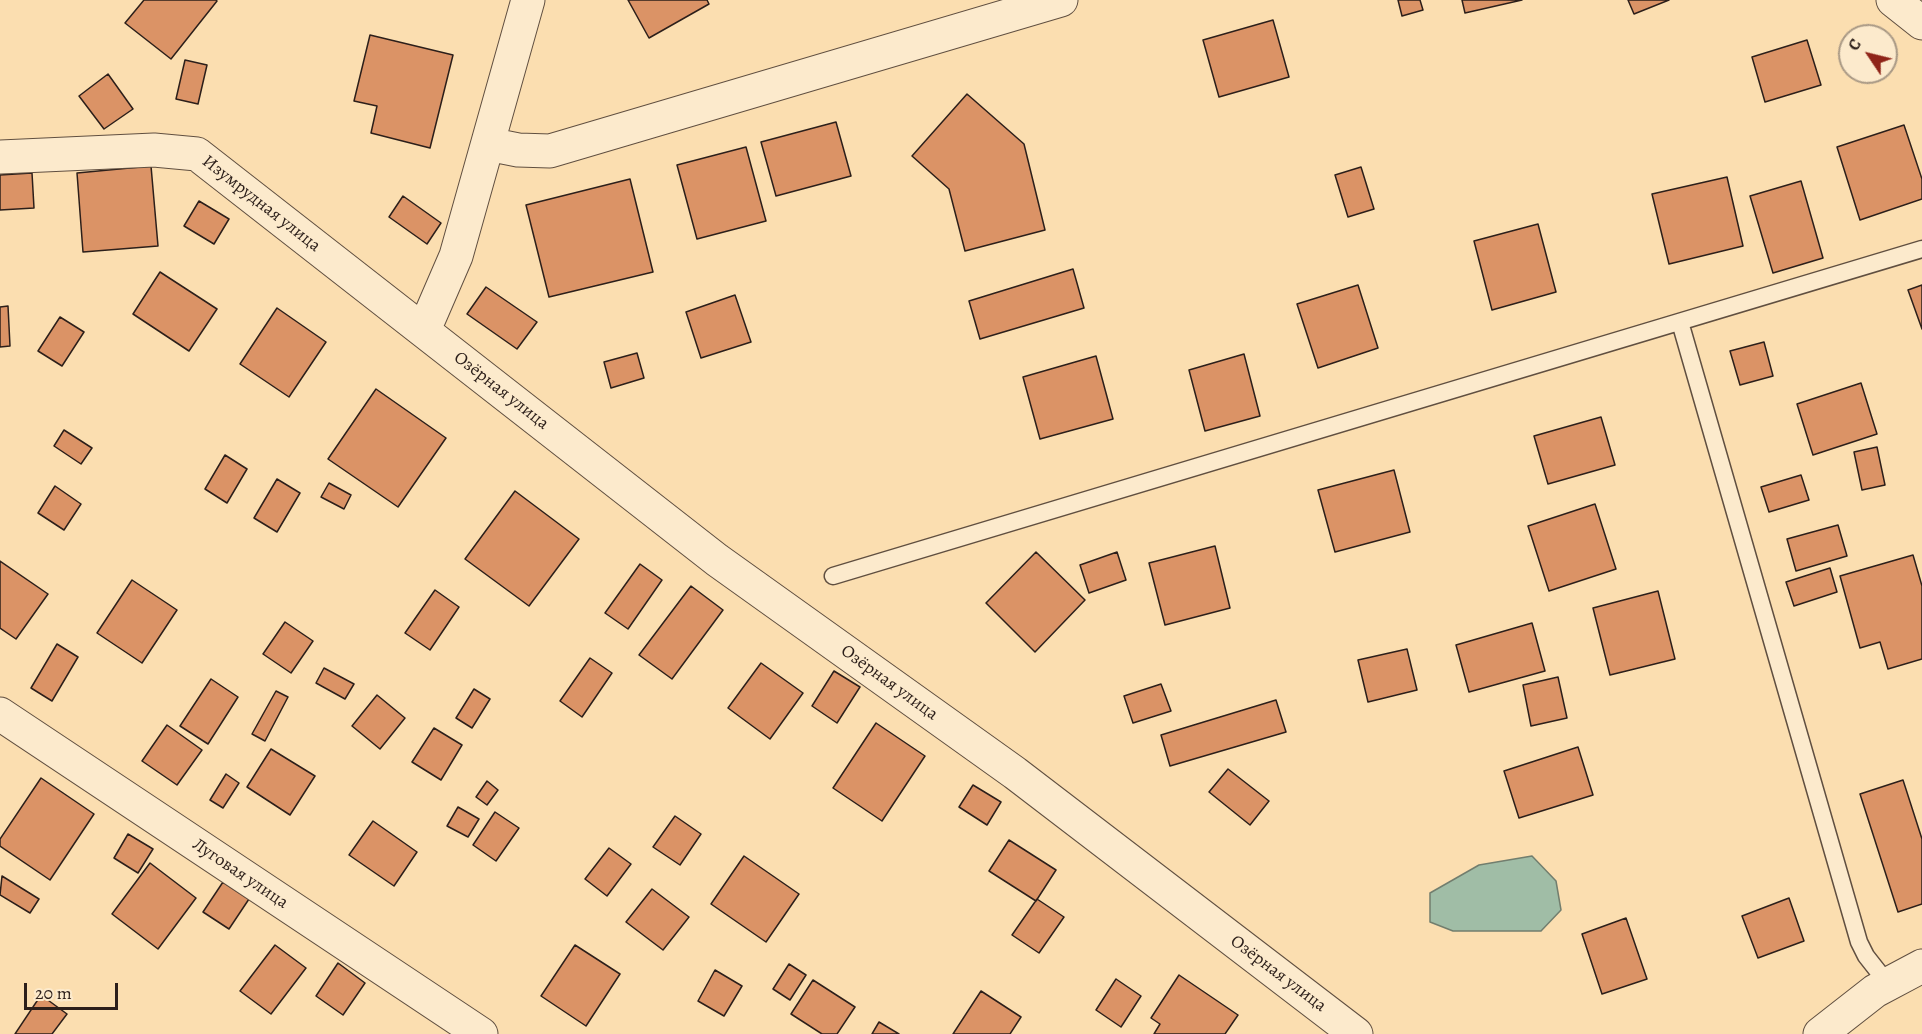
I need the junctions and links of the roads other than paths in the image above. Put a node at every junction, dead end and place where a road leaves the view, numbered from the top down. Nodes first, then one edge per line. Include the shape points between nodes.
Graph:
1 (528, 0) edge
2 (1061, 0) edge
3 (1893, 0) edge
4 (1922, 23) edge
5 (488, 144) junction
6 (0, 157) edge
7 (1922, 249) edge
8 (1680, 322) junction
9 (424, 330) junction
10 (833, 576) dead end
11 (0, 714) edge
12 (1922, 966) edge
13 (1888, 984) junction
14 (481, 1034) edge
15 (1356, 1034) edge
16 (1820, 1034) edge

1 - 5 street
2 - 5 street via 550,151
3 - 4 street
5 - 9 street via 456,256
6 - 9 street, Изумрудная улица via 154,150 197,154
7 - 8 lane
8 - 10 lane
8 - 13 lane via 1859,942
9 - 15 street, Озёрная улица via 717,560 1015,773
11 - 14 street, Луговая улица
12 - 13 street
13 - 16 street

